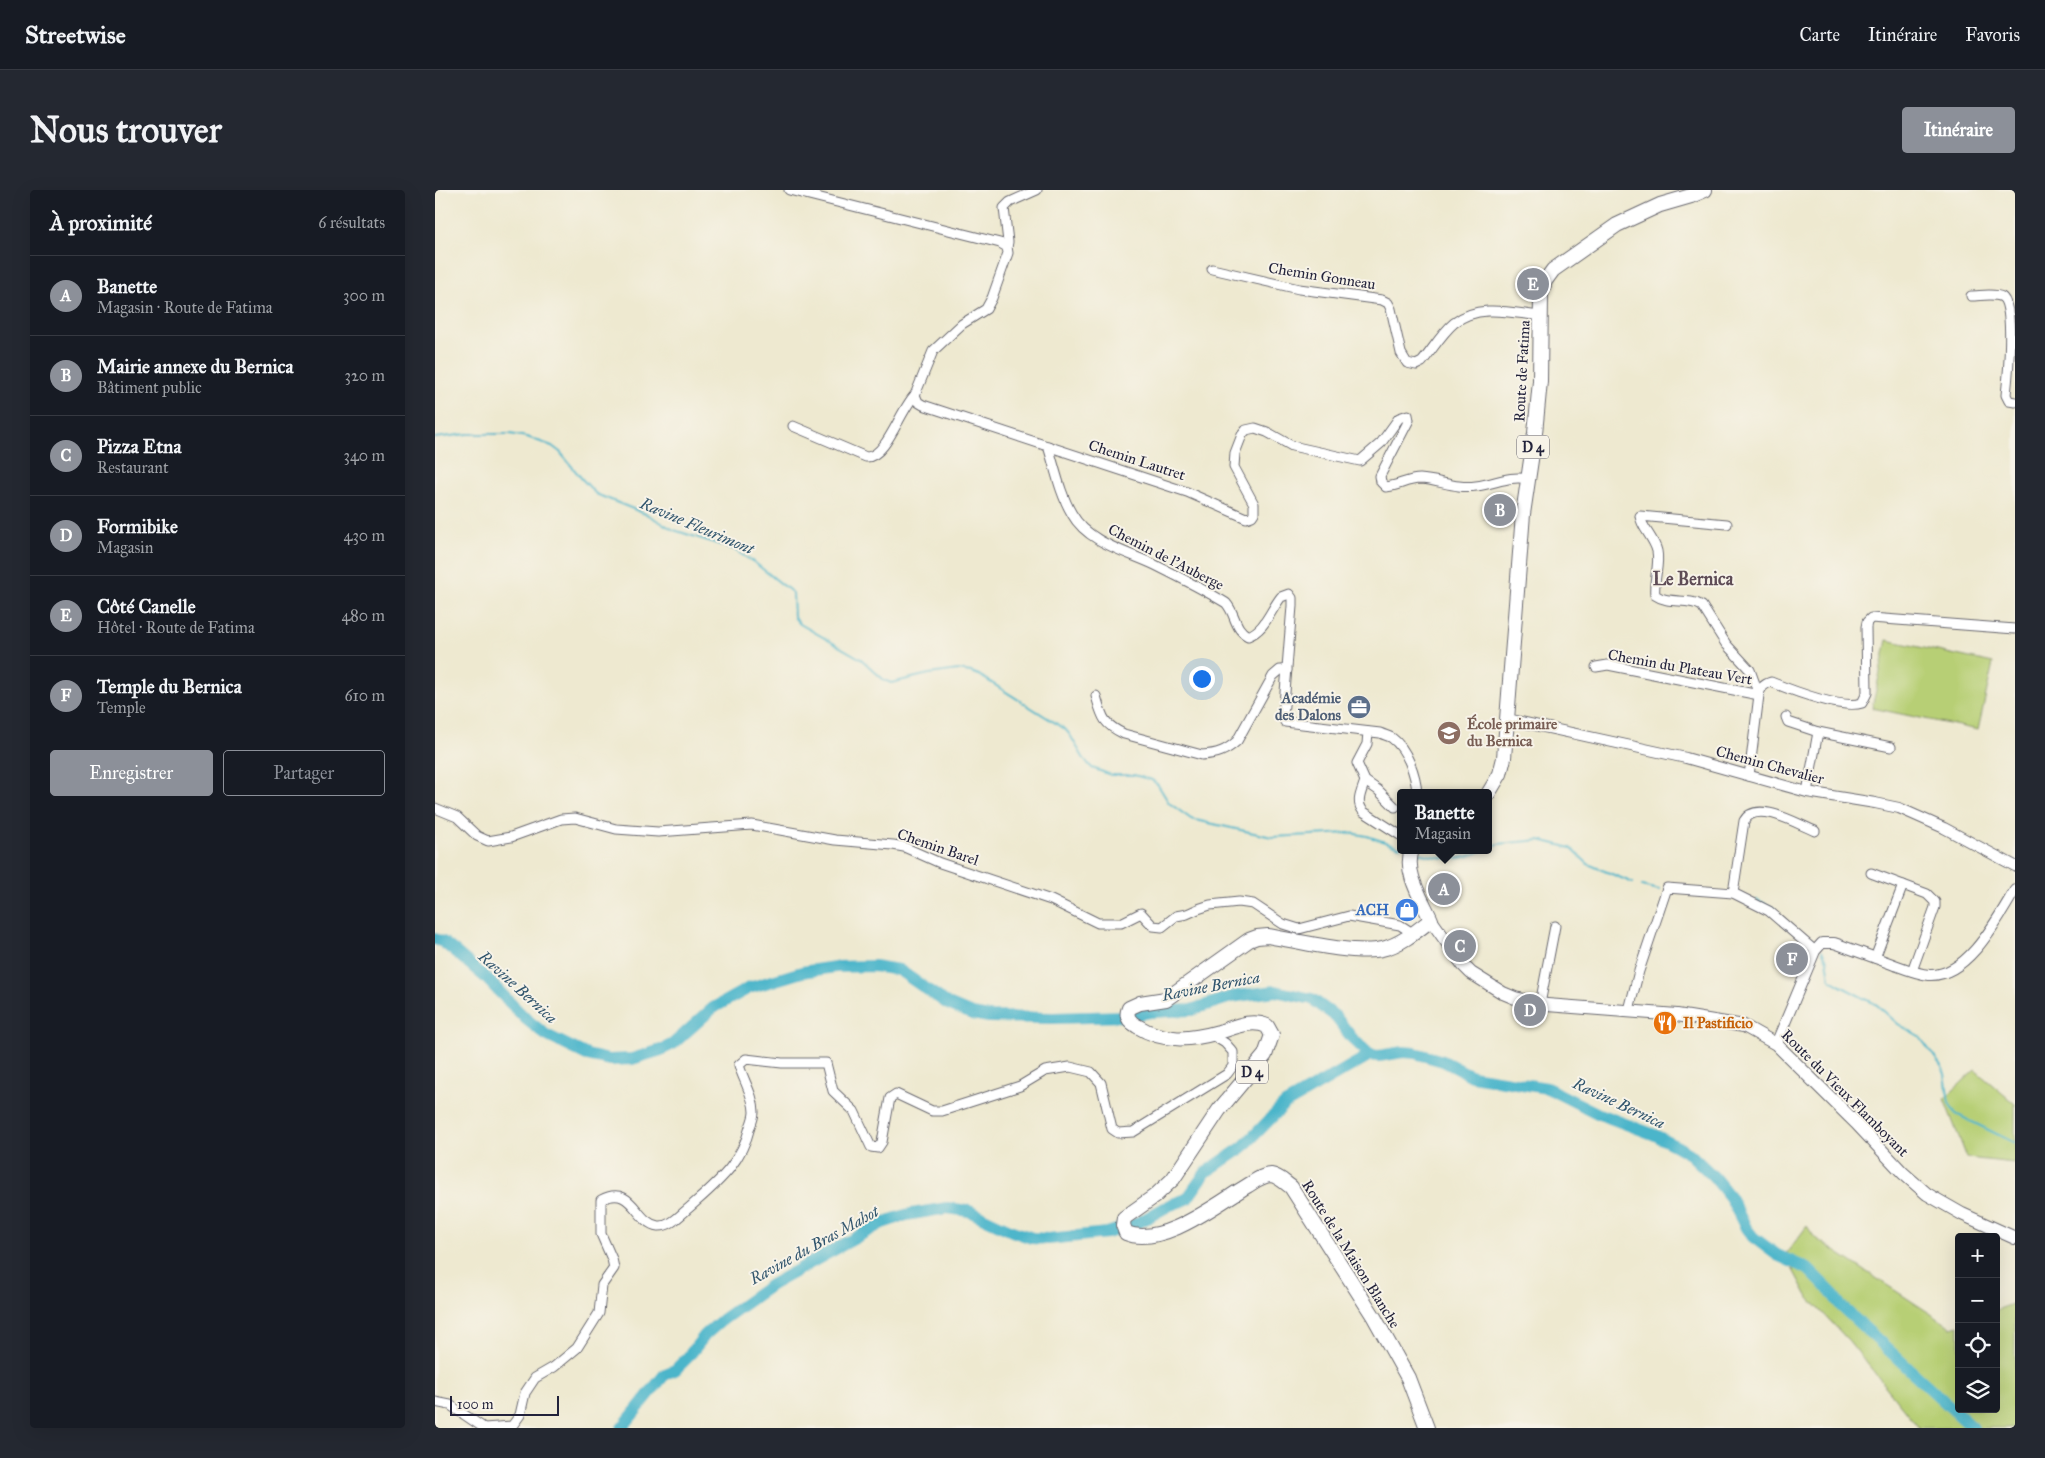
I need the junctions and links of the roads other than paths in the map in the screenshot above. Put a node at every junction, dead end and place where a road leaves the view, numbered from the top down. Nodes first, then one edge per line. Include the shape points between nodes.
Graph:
1 (789, 190) edge
2 (1037, 190) edge
3 (1705, 190) edge
4 (1007, 247) junction
5 (1212, 269) dead end
6 (1971, 296) dead end
7 (1541, 316) junction
8 (915, 395) junction
9 (2015, 402) edge
10 (793, 426) dead end
11 (1048, 446) junction
12 (1529, 479) junction
13 (1727, 524) dead end
14 (2015, 629) edge
15 (1596, 667) dead end
16 (1287, 670) junction
17 (1096, 696) dead end
18 (1759, 696) junction
19 (1785, 717) dead end
20 (1507, 719) junction
21 (1368, 732) junction
22 (1818, 732) junction
23 (1891, 747) dead end
24 (1749, 776) junction
25 (1365, 781) junction
26 (1417, 789) edge
27 (1491, 789) edge
28 (1807, 792) junction
29 (1395, 807) dead end
30 (435, 808) edge
31 (1815, 831) dead end
32 (1397, 833) edge
33 (1412, 854) edge
34 (2015, 866) edge
35 (1871, 873) dead end
36 (1903, 885) junction
37 (2015, 890) edge
38 (1733, 892) junction
39 (1431, 920) junction
40 (1555, 926) dead end
41 (1414, 934) junction
42 (1815, 951) junction
43 (1875, 958) junction
44 (1912, 970) junction
45 (1540, 1004) junction
46 (1629, 1010) junction
47 (1210, 1034) junction
48 (1776, 1044) junction
49 (2015, 1238) edge
50 (435, 1402) edge
51 (1427, 1428) edge

1 - 4 street
2 - 4 street via 1004,208
3 - 7 main road, Route de Fatima / D 4 via 1617,224 1553,270 1541,295
4 - 8 street via 1008,253 986,309 962,324 933,351
5 - 7 street, Chemin Gonneau via 1299,289 1382,300 1391,309 1401,353 1407,363 1416,365 1453,324 1471,313 1491,311
6 - 9 street via 1998,296 2007,301 2013,330 2006,395 2009,401
7 - 12 main road, Route de Fatima / D 4 via 1540,381
8 - 10 street via 881,451 871,457
8 - 11 street, Chemin Lautret via 923,405
11 - 12 street, Chemin Lautret via 1187,492 1246,518 1254,513 1254,504 1234,467 1235,453 1242,434 1255,428 1291,446 1360,461 1381,443 1399,418 1408,415 1409,420 1380,476 1386,487 1395,487 1412,479 1457,487 1477,486 1512,477
11 - 16 street, Chemin de l'Auberge via 1072,515 1084,529 1226,603 1233,610 1241,633 1248,636 1255,633 1281,597 1289,594 1292,606
12 - 20 main road, Route de Fatima / D 4 via 1523,514
13 - 18 street, Chemin du Plateau Vert via 1639,516 1657,550 1655,595 1661,600 1702,606 1726,644 1750,670
14 - 18 street, Chemin du Plateau Vert via 1871,618 1866,627 1867,693 1862,703 1825,700 1771,682 1763,686
15 - 18 street, Chemin du Plateau Vert via 1608,665
16 - 17 street via 1280,670 1273,676 1237,741 1223,752 1214,754 1203,755 1123,734 1104,722
16 - 21 street, Chemin de l'Auberge via 1285,722
18 - 24 street, Chemin du Plateau Vert
19 - 22 street via 1789,722
20 - 24 street, Chemin Chevalier via 1667,754
20 - 27 main road, Route de Fatima / D 4 via 1504,758
21 - 25 street via 1367,744 1357,763
21 - 26 street, Chemin de l'Auberge via 1392,738 1411,764
22 - 23 street
22 - 28 street
24 - 28 street, Chemin Chevalier
25 - 29 street
25 - 32 street via 1359,807
28 - 34 street, Chemin Chevalier via 1899,808
30 - 41 street, Chemin Barel via 457,816 477,836 488,841 575,818 615,828 658,832 752,825 835,840 904,847 940,863 1051,900 1098,923 1121,923 1141,913 1153,926 1162,927 1176,916 1209,905 1239,902 1253,904 1283,924 1299,929 1349,916 1400,925
31 - 38 street via 1767,812 1747,815
33 - 39 main road via 1412,875
35 - 36 street
36 - 43 street
36 - 44 street via 1927,894 1935,902
37 - 44 street via 1981,943 1955,967 1928,975
38 - 42 street via 1769,911
38 - 46 street via 1667,888
39 - 41 main road, Route de la Maison Blanche / D 4
39 - 45 main road, Route du Vieux Flamboyant via 1471,973 1503,993
40 - 45 street
41 - 47 main road, Route de la Maison Blanche / D 4 via 1382,949 1359,950 1257,937 1166,998 1132,1006 1127,1012 1130,1022 1173,1039
42 - 43 street via 1822,943 1834,943
42 - 48 street
43 - 44 street
45 - 46 main road, Route du Vieux Flamboyant
46 - 48 main road, Route du Vieux Flamboyant via 1744,1026
47 - 50 street via 1233,1052 1233,1066 1227,1074 1133,1132 1118,1133 1111,1129 1101,1083 1091,1072 1070,1067 1045,1071 1020,1086 942,1111 933,1111 896,1094 889,1098 882,1142 878,1148 871,1147 854,1111 833,1091 825,1063 746,1059 739,1065 754,1112 747,1140 724,1177 669,1224 657,1226 622,1197 609,1196 601,1200 601,1234 614,1268 602,1285 599,1313 577,1348 535,1378 525,1393 520,1415 512,1426 484,1428 450,1405
47 - 51 main road, Route de la Maison Blanche / D 4 via 1256,1022 1270,1029 1272,1040 1265,1055 1219,1110 1173,1179 1124,1218 1126,1233 1134,1236 1163,1231 1195,1220 1264,1176 1278,1177 1291,1187 1374,1317 1408,1378
48 - 49 main road, Route du Vieux Flamboyant via 1927,1194

